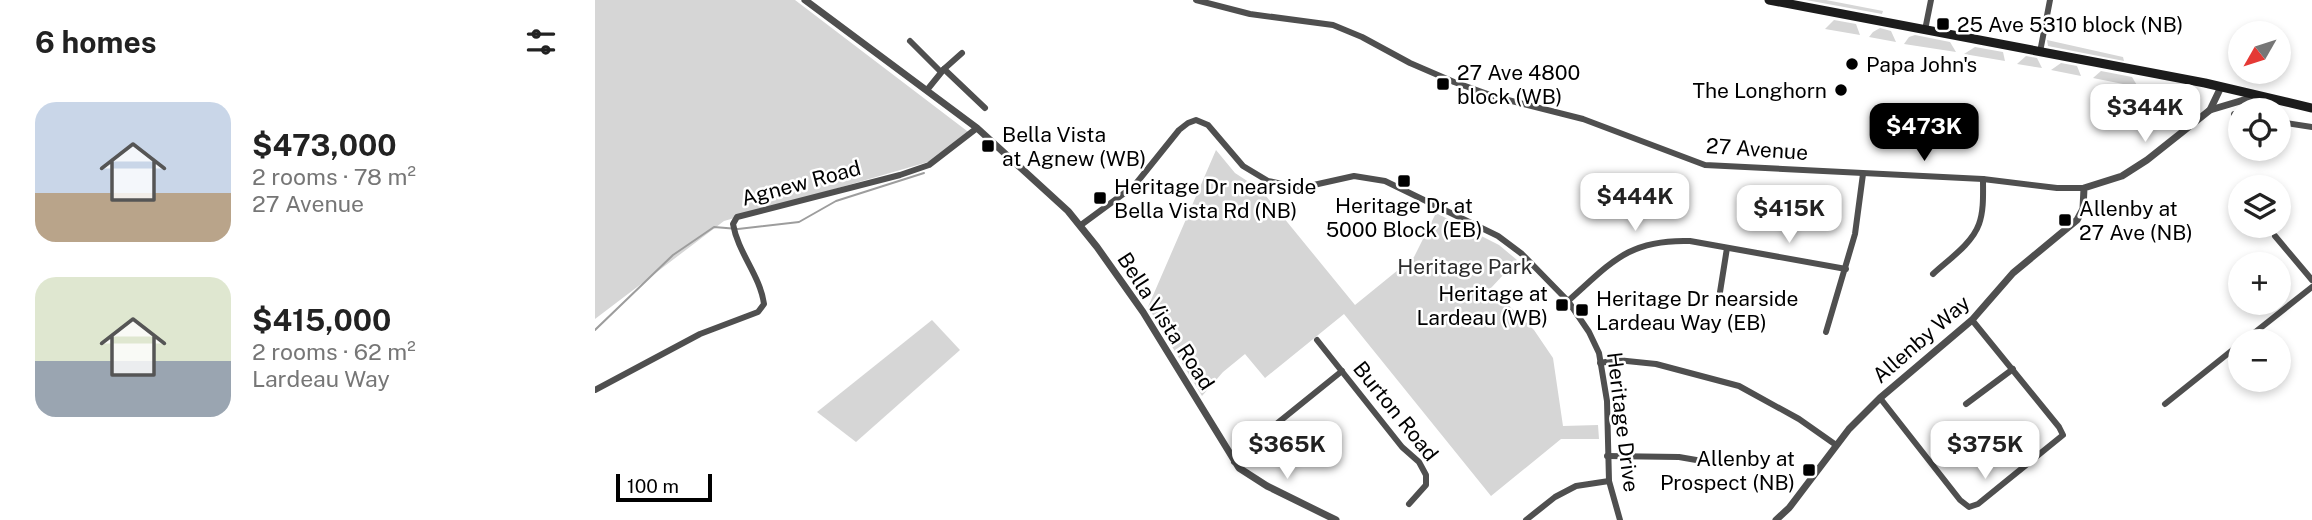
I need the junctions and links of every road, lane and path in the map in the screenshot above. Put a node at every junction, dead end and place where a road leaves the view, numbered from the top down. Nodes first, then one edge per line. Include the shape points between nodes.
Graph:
1 (805, 0) edge
2 (1196, 0) edge
3 (1769, 0) edge
4 (1931, 0) edge
5 (2050, 0) edge
6 (1798, 3) edge
7 (1925, 30) junction
8 (910, 41) dead end
9 (2040, 52) junction
10 (962, 53) dead end
11 (943, 71) junction
12 (2221, 87) junction
13 (927, 90) junction
14 (2258, 96) junction
15 (985, 108) dead end
16 (2312, 108) edge
17 (2210, 110) junction
18 (2291, 124) edge
19 (977, 128) junction
20 (2312, 128) edge
21 (1863, 174) junction
22 (1983, 179) junction
23 (2084, 188) junction
24 (1081, 225) junction
25 (2277, 238) edge
26 (1727, 247) junction
27 (1846, 269) junction
28 (1933, 274) dead end
29 (2312, 279) edge
30 (2312, 287) edge
31 (1720, 292) dead end
32 (1568, 301) junction
33 (1972, 320) junction
34 (2260, 329) edge
35 (1826, 332) dead end
36 (1317, 340) dead end
37 (2228, 354) edge
38 (1600, 363) junction
39 (2013, 369) junction
40 (1342, 371) junction
41 (595, 390) edge
42 (1880, 398) junction
43 (1966, 404) dead end
44 (2165, 404) dead end
45 (1269, 430) junction
46 (1836, 446) junction
47 (1312, 449) dead end
48 (1607, 456) junction
49 (1702, 461) dead end
50 (1234, 462) junction
51 (1609, 481) junction
52 (1409, 504) dead end
53 (1326, 518) edge
54 (1336, 520) edge
55 (1526, 520) edge
56 (1620, 520) edge
57 (1776, 520) edge

1 - 13 street, Bella Vista Road
2 - 21 street, 27 Avenue via 1250,14 1333,24 1454,82 1583,119 1705,165
3 - 6 main road
4 - 7 street
5 - 9 street
6 - 7 main road
7 - 9 main road
8 - 11 street
9 - 12 main road
10 - 11 street
11 - 13 street
11 - 15 street
12 - 14 main road
12 - 17 street, 27 Avenue
13 - 19 street, Bella Vista Road
14 - 16 main road
14 - 17 street
17 - 23 street, 27 Avenue via 2122,176
18 - 20 street
19 - 24 street, Bella Vista Road
19 - 41 street, Agnew Road via 929,164 900,175 737,217 733,224 736,242 762,289 764,304 758,312 700,334
21 - 22 street, 27 Avenue
21 - 27 street via 1856,234
22 - 23 street, 27 Avenue
22 - 28 street via 1982,209 1973,237
23 - 33 street, Allenby Way via 2083,209 2077,220 2013,273
24 - 32 street, Heritage Drive via 1134,186 1184,126 1201,121 1244,166 1268,181 1300,188 1354,176 1385,181 1487,230 1522,254
24 - 50 street, Bella Vista Road via 1149,322
25 - 29 street
26 - 27 street
26 - 31 street
26 - 32 street via 1667,240 1641,245 1615,260
27 - 35 street
30 - 34 street
32 - 38 street, Heritage Drive via 1589,332
33 - 39 street
33 - 42 street, Allenby Way
36 - 40 street, Burton Road
37 - 44 street
38 - 46 street via 1656,364 1739,386
38 - 48 street, Heritage Drive via 1607,401
39 - 42 street via 2063,435 1969,507
39 - 43 street
40 - 45 street
40 - 52 street, Burton Road via 1426,475 1426,485
42 - 46 street, Allenby Way
45 - 47 street via 1292,446
45 - 50 street
46 - 57 street, Allenby Way
48 - 49 street
48 - 51 street, Heritage Drive
50 - 53 street, Bella Vista Road via 1250,477
51 - 55 street via 1576,486
51 - 56 street, Heritage Drive
53 - 54 street, Bella Vista Road

